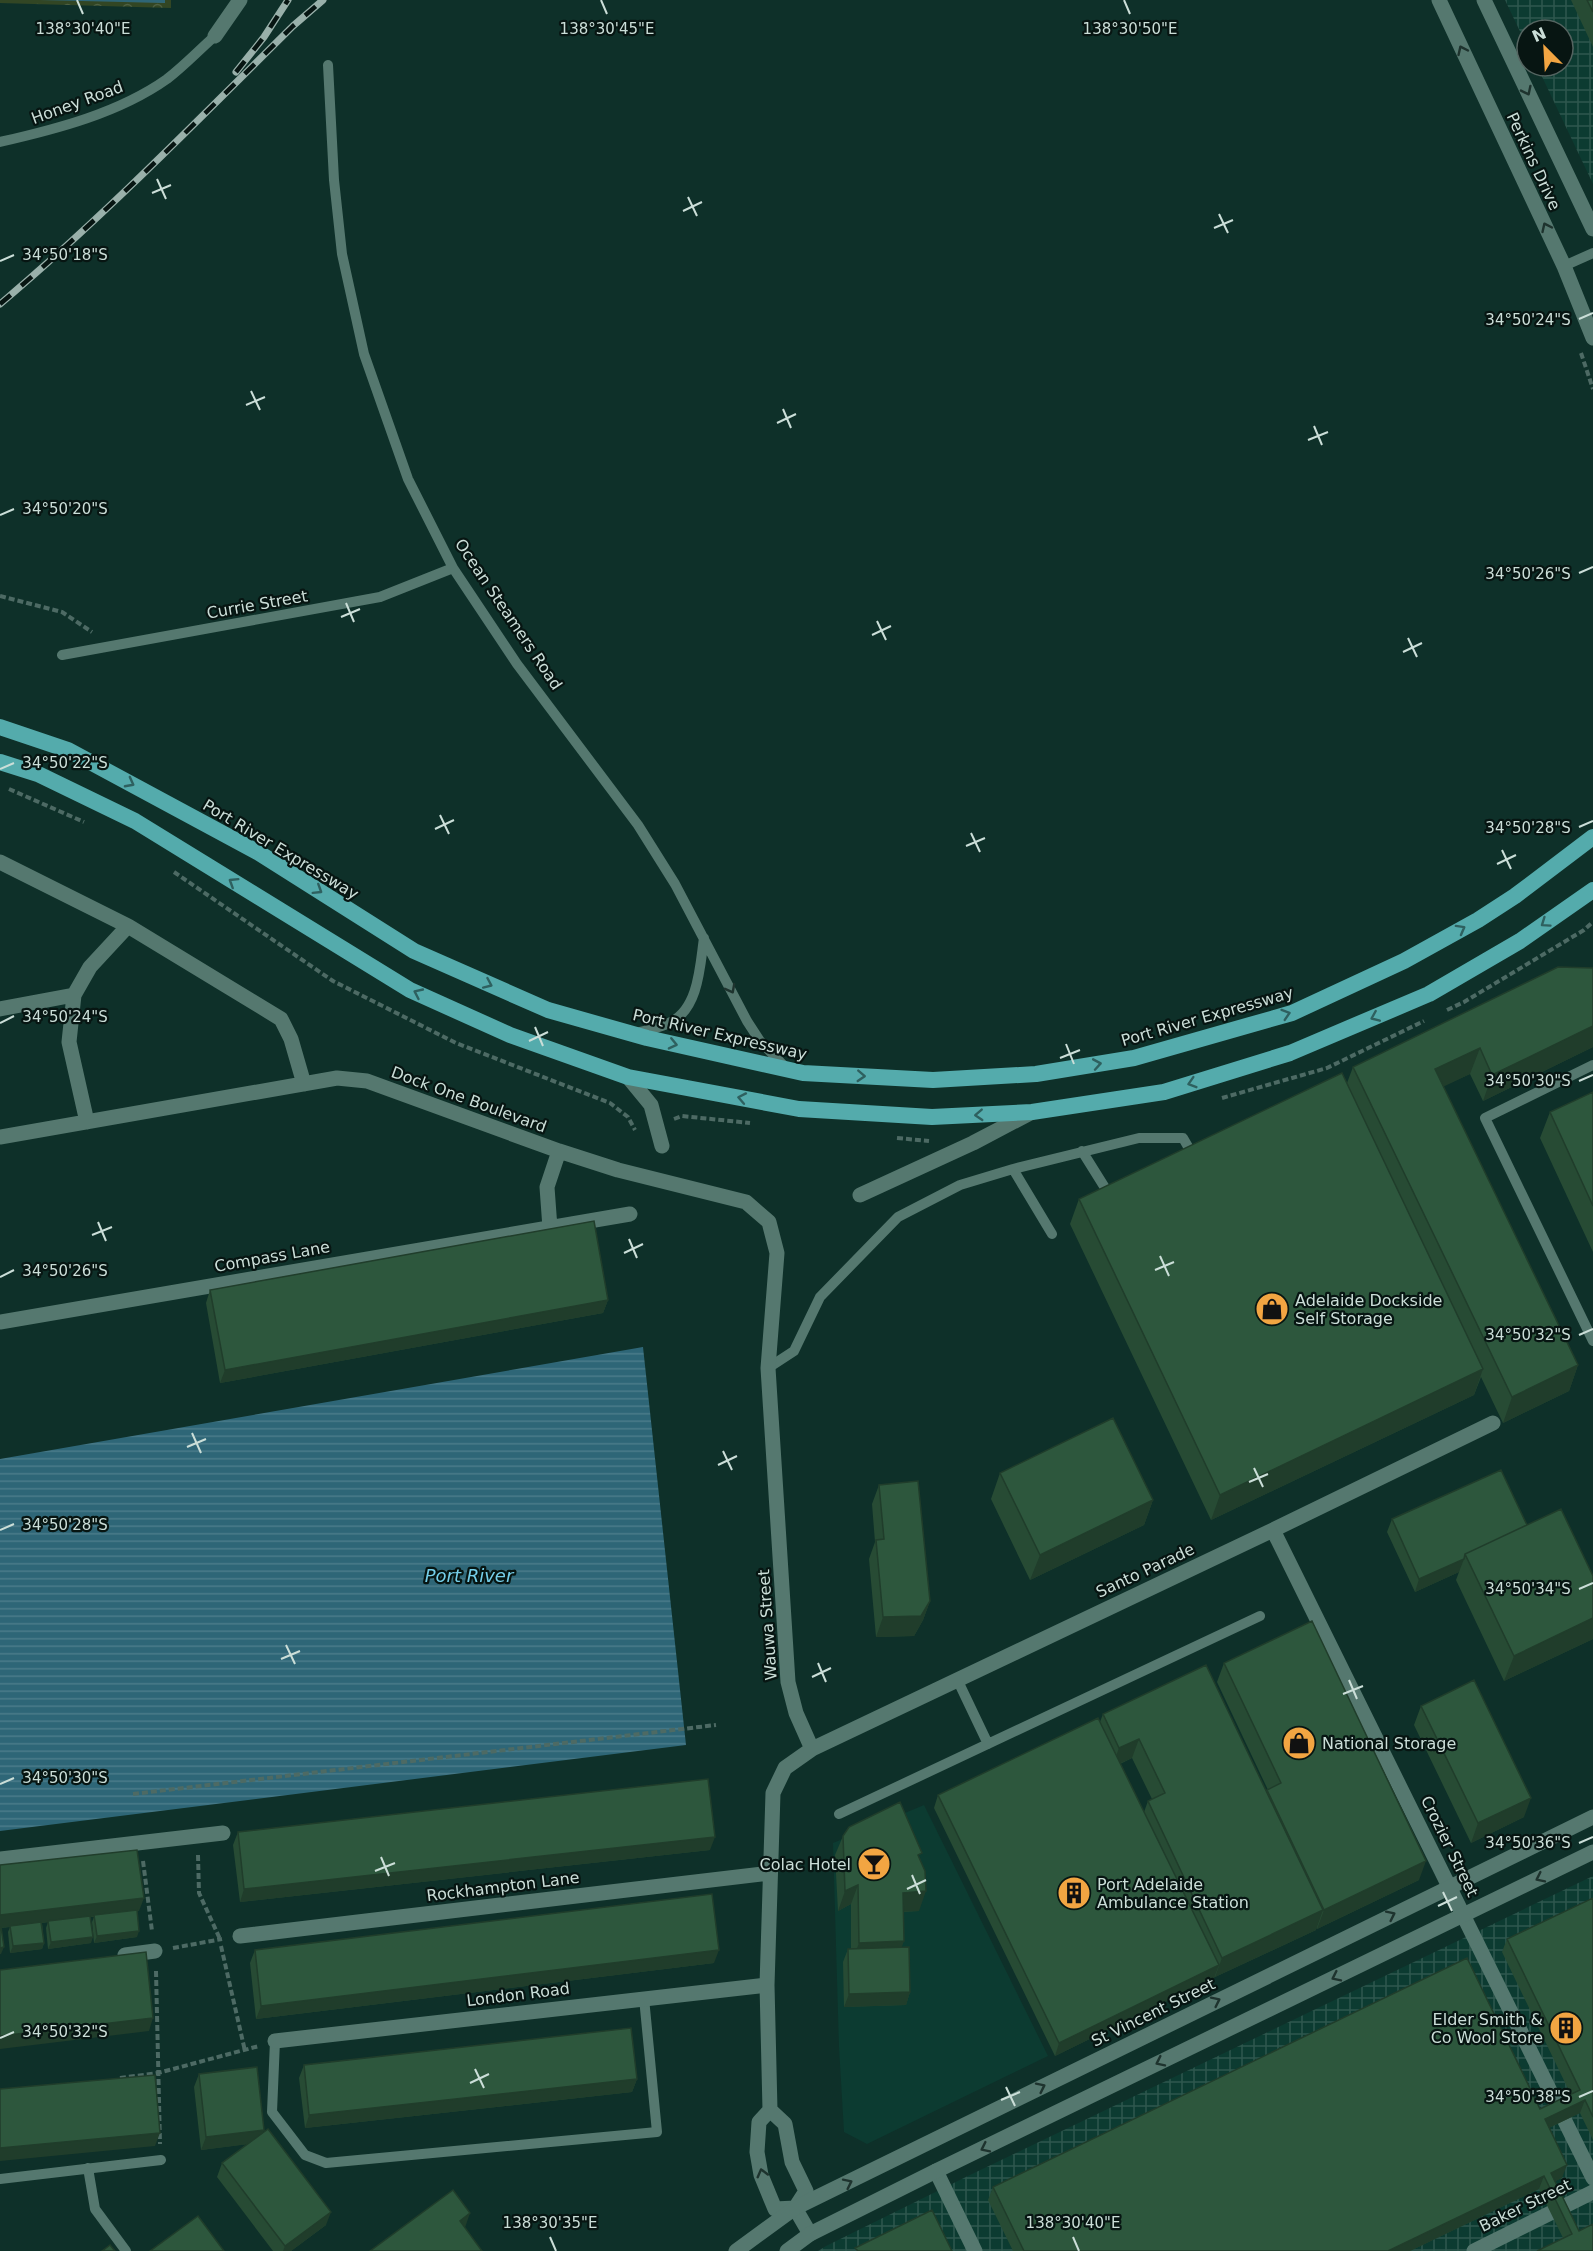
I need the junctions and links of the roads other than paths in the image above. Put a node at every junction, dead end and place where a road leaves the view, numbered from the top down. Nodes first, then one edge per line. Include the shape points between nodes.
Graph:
1 (240, 0) edge
2 (1439, 0) edge
3 (1484, 0) edge
4 (215, 36) joint
5 (328, 65) dead end
6 (0, 142) edge
7 (1593, 229) edge
8 (1593, 253) edge
9 (1564, 266) junction
10 (1593, 338) edge
11 (453, 568) junction
12 (62, 655) dead end
13 (0, 727) edge
14 (0, 762) edge
15 (1593, 837) edge
16 (0, 862) edge
17 (1593, 890) edge
18 (128, 926) junction
19 (704, 937) junction
20 (74, 995) junction
21 (0, 1009) edge
22 (634, 1034) junction
23 (1593, 1065) edge
24 (789, 1071) junction
25 (627, 1077) junction
26 (304, 1084) junction
27 (1032, 1112) junction
28 (87, 1122) junction
29 (0, 1137) edge
30 (662, 1146) dead end
31 (1082, 1150) junction
32 (559, 1151) junction
33 (1197, 1163) edge
34 (1013, 1169) junction
35 (860, 1195) dead end
36 (1114, 1203) edge
37 (630, 1214) dead end
38 (550, 1228) junction
39 (1052, 1234) dead end
40 (0, 1322) edge
41 (1593, 1341) edge
42 (768, 1368) junction
43 (1493, 1423) dead end
44 (1273, 1530) junction
45 (1260, 1616) dead end
46 (957, 1679) junction
47 (988, 1744) junction
48 (812, 1749) junction
49 (839, 1814) dead end
50 (1593, 1817) edge
51 (223, 1833) dead end
52 (1593, 1852) edge
53 (0, 1859) edge
54 (770, 1873) junction
55 (1450, 1886) junction
56 (1464, 1915) junction
57 (240, 1936) road end
58 (155, 1951) road end
59 (111, 1957) edge
60 (767, 1985) junction
61 (644, 1998) junction
62 (274, 2041) joint
63 (770, 2110) junction
64 (161, 2160) road end
65 (88, 2168) junction
66 (936, 2171) junction
67 (1593, 2178) edge
68 (0, 2179) edge
69 (1593, 2192) edge
70 (795, 2208) junction
71 (810, 2234) junction
72 (126, 2251) edge
73 (736, 2251) edge
74 (787, 2251) edge
75 (975, 2251) edge
76 (1474, 2251) edge

1 - 4 street
9 -> 2 street, Perkins Drive
3 -> 7 street, Perkins Drive
4 - 6 lane, Honey Road via 167,78 123,104 49,131
5 - 11 lane, Ocean Steamers Road via 342,254 364,354 408,478
8 - 9 lane
9 - 10 street, Perkins Drive
11 - 12 lane, Currie Street via 380,597
11 - 19 lane, Ocean Steamers Road via 517,664 638,825
13 -> 22 highway, Port River Expressway via 68,750 239,842 414,951 548,1010
25 -> 14 highway via 510,1035 411,990 135,821 38,774
24 -> 15 highway, Port River Expressway via 933,1080 1036,1074 1134,1058 1292,1013 1404,961 1478,920
16 - 18 street
17 -> 27 highway via 1520,941 1429,994 1290,1053 1164,1092
18 - 20 street via 90,967
18 - 26 street via 281,1019
19 - 22 lane via 698,978 685,1010 671,1022
19 -> 24 lane, Ocean Steamers Road via 760,1041
20 - 21 street
20 - 28 street via 69,1042
22 -> 24 highway, Port River Expressway
23 - 41 lane via 1485,1118
27 -> 25 highway via 932,1118 799,1109
25 - 30 street via 651,1105
26 - 28 street, Dock One Boulevard
26 - 32 street, Dock One Boulevard via 337,1078 367,1081
27 - 35 street
28 - 29 street, Dock One Boulevard
31 - 33 lane via 1139,1138 1183,1138
31 - 34 lane
31 - 36 lane
32 - 38 street via 548,1186
32 - 42 street, Dock One Boulevard via 746,1202 769,1222 777,1253
34 - 39 lane
34 - 42 lane via 960,1185 898,1217 820,1297 794,1351
37 - 38 street, Compass Lane
38 - 40 street, Compass Lane
42 - 48 street, Wauwa Street via 788,1682
43 - 44 street, Santo Parade
44 - 46 street, Santo Parade
44 - 55 street, Crozier Street
45 - 47 lane
46 - 47 lane
46 - 48 street, Santo Parade
47 - 49 lane
48 - 54 street via 785,1768 773,1793
50 - 55 street, St Vincent Street
51 - 53 street
52 -> 56 street
54 - 57 street, Rockhampton Lane
54 - 60 street
55 - 56 street, Crozier Street
70 -> 55 street, St Vincent Street
56 -> 66 street
56 - 67 street, Crozier Street
58 - 59 street
60 - 61 street, London Road
60 - 63 street
61 - 62 street, London Road
61 - 62 lane via 657,2132 326,2163 305,2155 272,2112
63 - 70 street via 785,2124 792,2162 806,2191
70 -> 63 street via 775,2209 761,2175 757,2152 759,2122
64 - 65 lane
65 - 68 lane
65 - 72 lane via 95,2208
66 - 71 street
66 - 75 street
69 - 76 street, Baker Street
70 - 71 street
70 - 73 street, St Vincent Street
71 - 74 street

